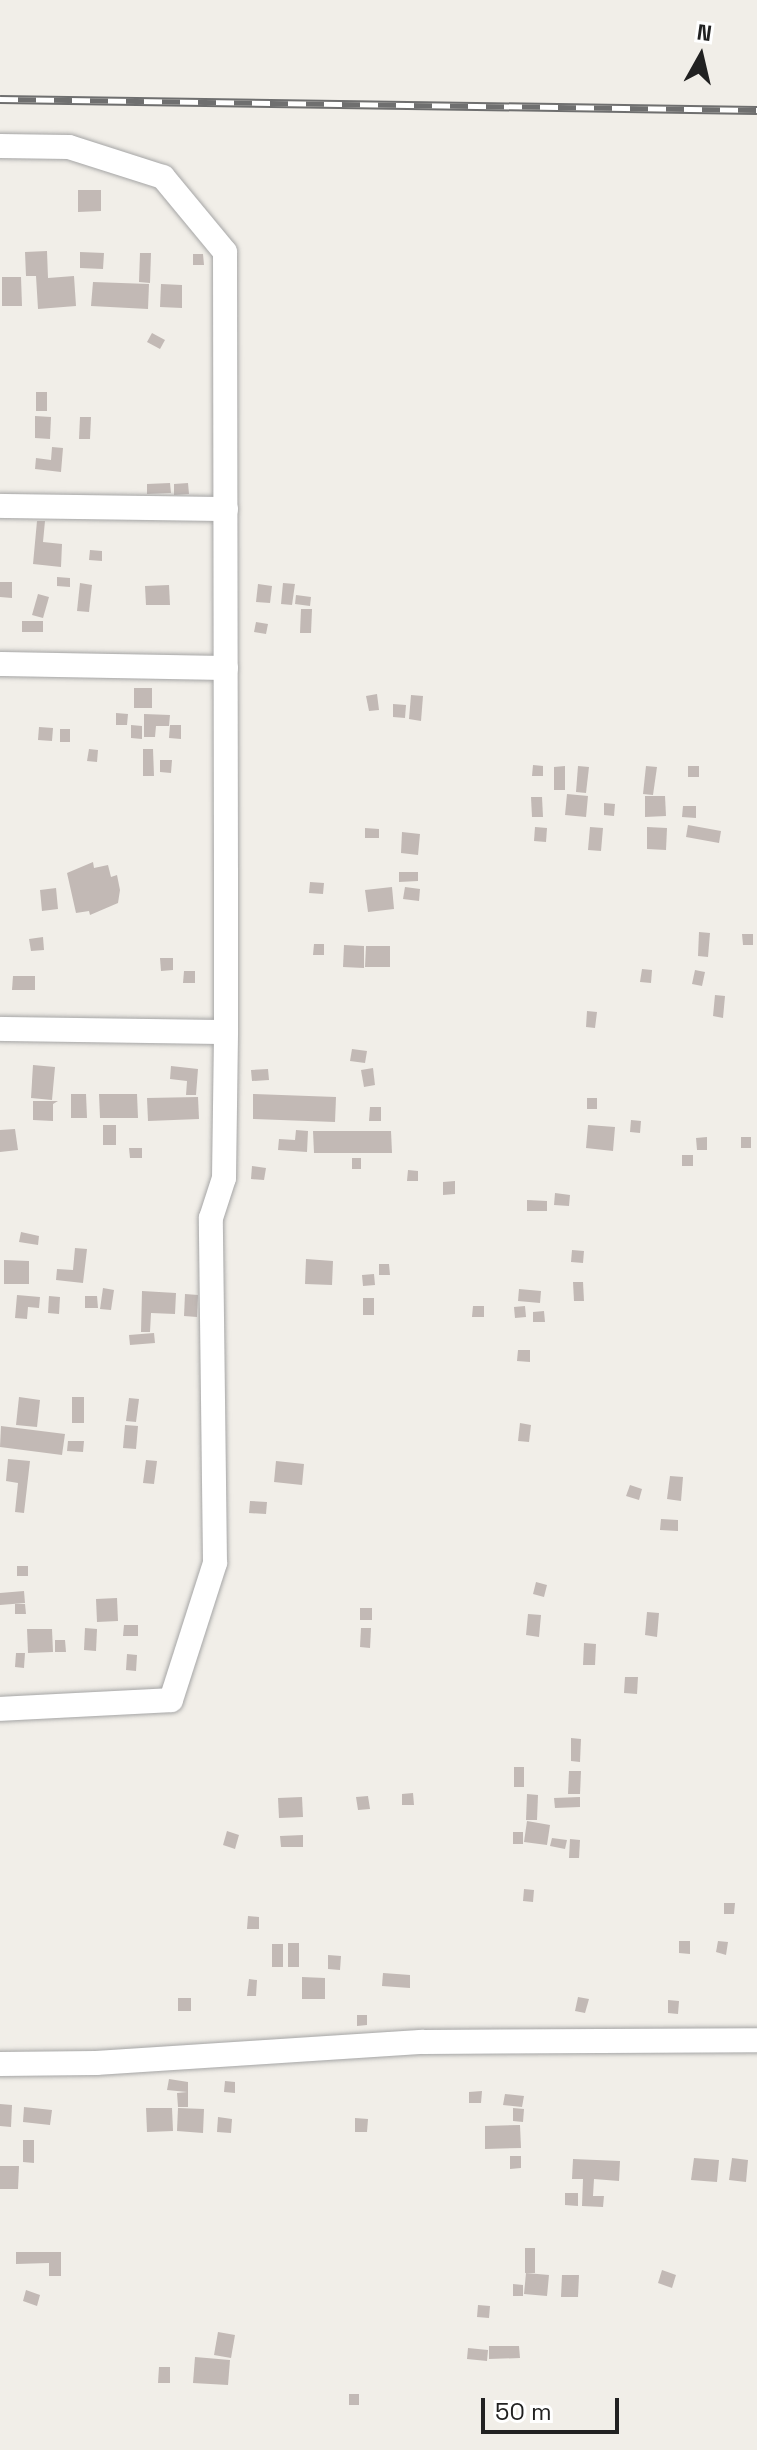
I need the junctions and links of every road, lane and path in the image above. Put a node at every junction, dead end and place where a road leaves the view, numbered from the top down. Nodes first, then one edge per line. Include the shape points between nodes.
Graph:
1 (0, 146) edge
2 (0, 506) edge
3 (226, 509) junction
4 (0, 664) edge
5 (226, 668) junction
6 (0, 1029) edge
7 (226, 1032) junction
8 (0, 1709) edge
9 (757, 2040) edge
10 (0, 2064) edge

1 - 3 street via 69,147 163,177 225,252
2 - 3 street
3 - 5 street
4 - 5 street
5 - 7 street
6 - 7 street
7 - 8 street via 224,1178 211,1218 215,1563 171,1700
9 - 10 street via 423,2042

